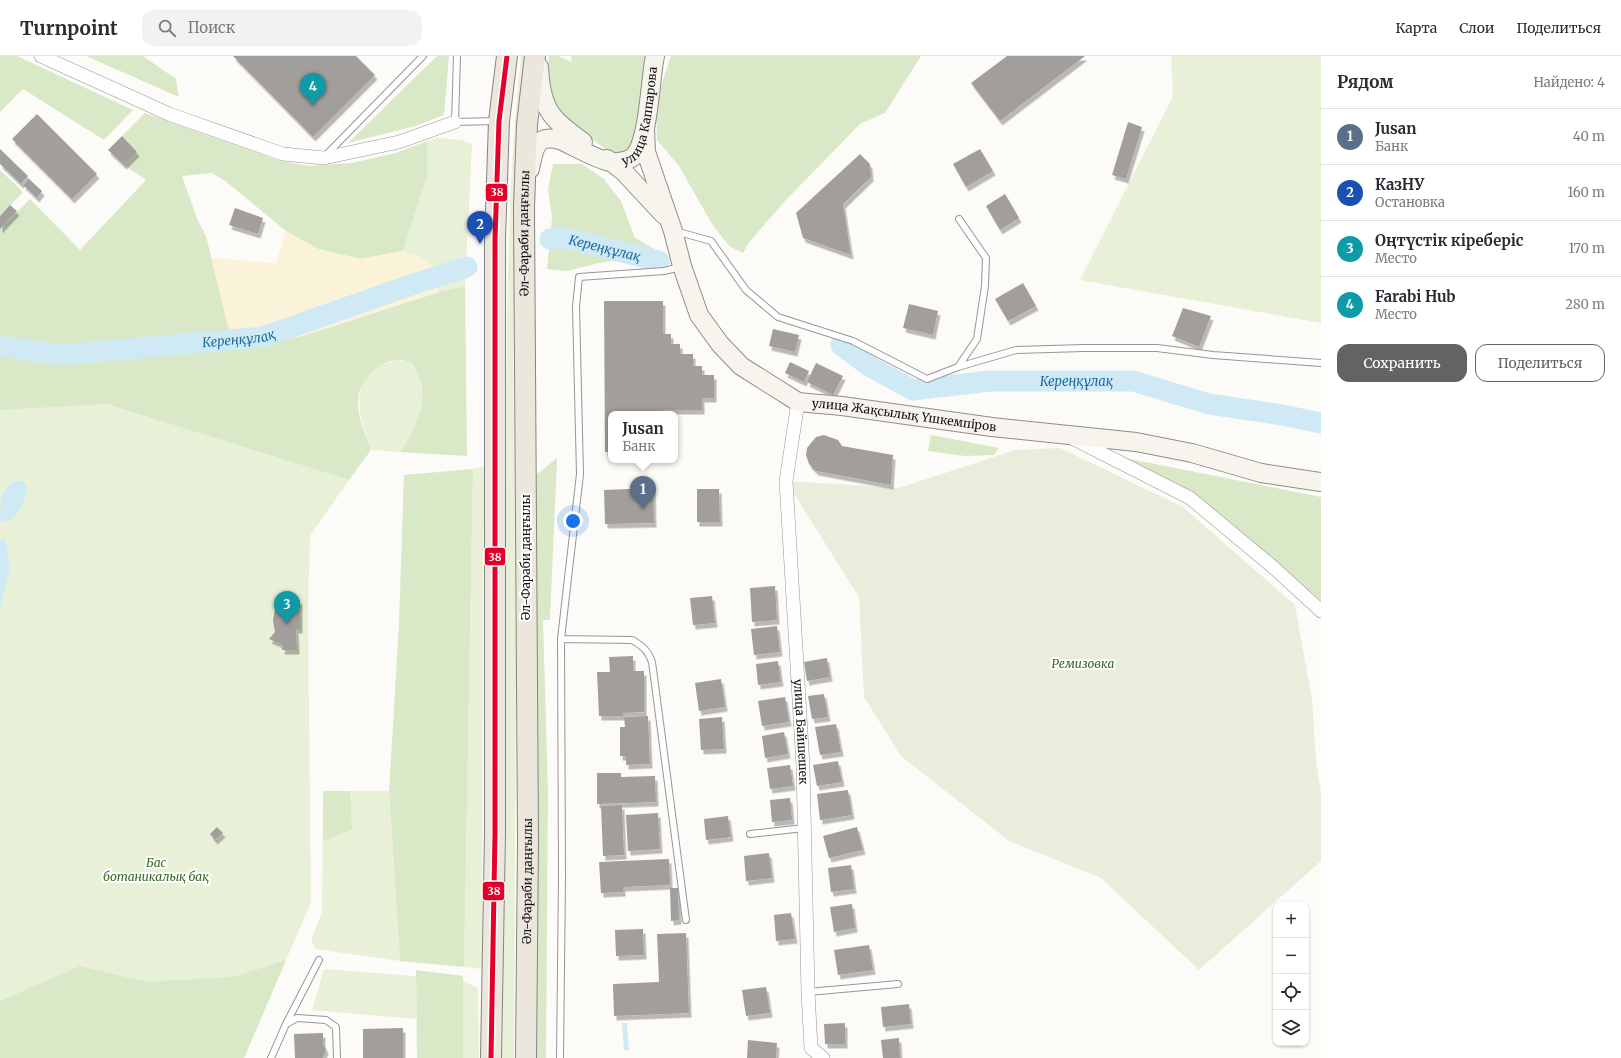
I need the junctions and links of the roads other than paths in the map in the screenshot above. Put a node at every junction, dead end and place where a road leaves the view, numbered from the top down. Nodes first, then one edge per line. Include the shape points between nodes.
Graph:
1 (41, 56) edge
2 (423, 56) edge
3 (458, 56) edge
4 (507, 56) edge
5 (535, 56) edge
6 (539, 56) edge
7 (655, 56) edge
8 (499, 121) junction
9 (454, 122) junction
10 (645, 129) junction
11 (634, 156) junction
12 (324, 158) junction
13 (611, 162) junction
14 (625, 173) junction
15 (524, 207) junction
16 (958, 219) dead end
17 (671, 225) junction
18 (682, 266) junction
19 (1321, 363) edge
20 (958, 367) junction
21 (798, 402) junction
22 (1066, 435) junction
23 (1321, 482) edge
24 (1321, 610) edge
25 (561, 639) junction
26 (804, 828) junction
27 (750, 834) dead end
28 (686, 920) dead end
29 (319, 960) dead end
30 (898, 984) dead end
31 (808, 992) junction
32 (286, 1024) junction
33 (271, 1058) edge
34 (337, 1058) edge
35 (491, 1058) edge
36 (526, 1058) edge
37 (560, 1058) edge
38 (823, 1058) edge

1 - 12 street via 182,118 284,154
2 - 12 lane
3 - 9 lane
4 - 8 main road
5 - 15 main road, Әл-Фараби даңғылы via 527,125
6 - 13 street via 542,95 550,114 562,127
7 - 10 street, улица Каппарова
8 - 9 lane
8 - 35 main road via 495,238 496,833
9 - 12 street via 399,142
10 - 11 street, улица Каппарова
10 - 17 street via 646,152
11 - 13 street, улица Каппарова via 624,161
11 - 14 street
13 - 14 street, улица Жақсылық Үшкемпіров
13 - 15 street via 552,138 538,142 534,149
14 - 17 street, улица Жақсылық Үшкемпіров
15 - 36 main road, Әл-Фараби даңғылы via 528,842
16 - 20 lane via 986,258 985,286 977,339
17 - 18 street, улица Жақсылық Үшкемпіров
17 - 20 lane via 711,241 746,290 778,317 853,341 927,379
18 - 21 street, улица Жақсылық Үшкемпіров via 699,315 720,344 741,366
18 - 25 lane via 664,271 579,277 576,307 580,474
19 - 20 lane via 1157,348 1084,348 1016,350
21 - 22 street, улица Жақсылық Үшкемпіров
21 - 26 street, улица Байшешек via 786,481 803,766
22 - 23 street, улица Жақсылық Үшкемпіров via 1136,442 1192,453 1261,473
22 - 24 street via 1190,498
25 - 28 lane via 632,640 648,653 652,662
25 - 37 lane
26 - 27 lane
26 - 31 street, улица Байшешек
29 - 32 lane
30 - 31 lane
31 - 38 street, улица Байшешек via 811,1048
32 - 33 lane
32 - 34 lane via 297,1018 326,1020 336,1027

